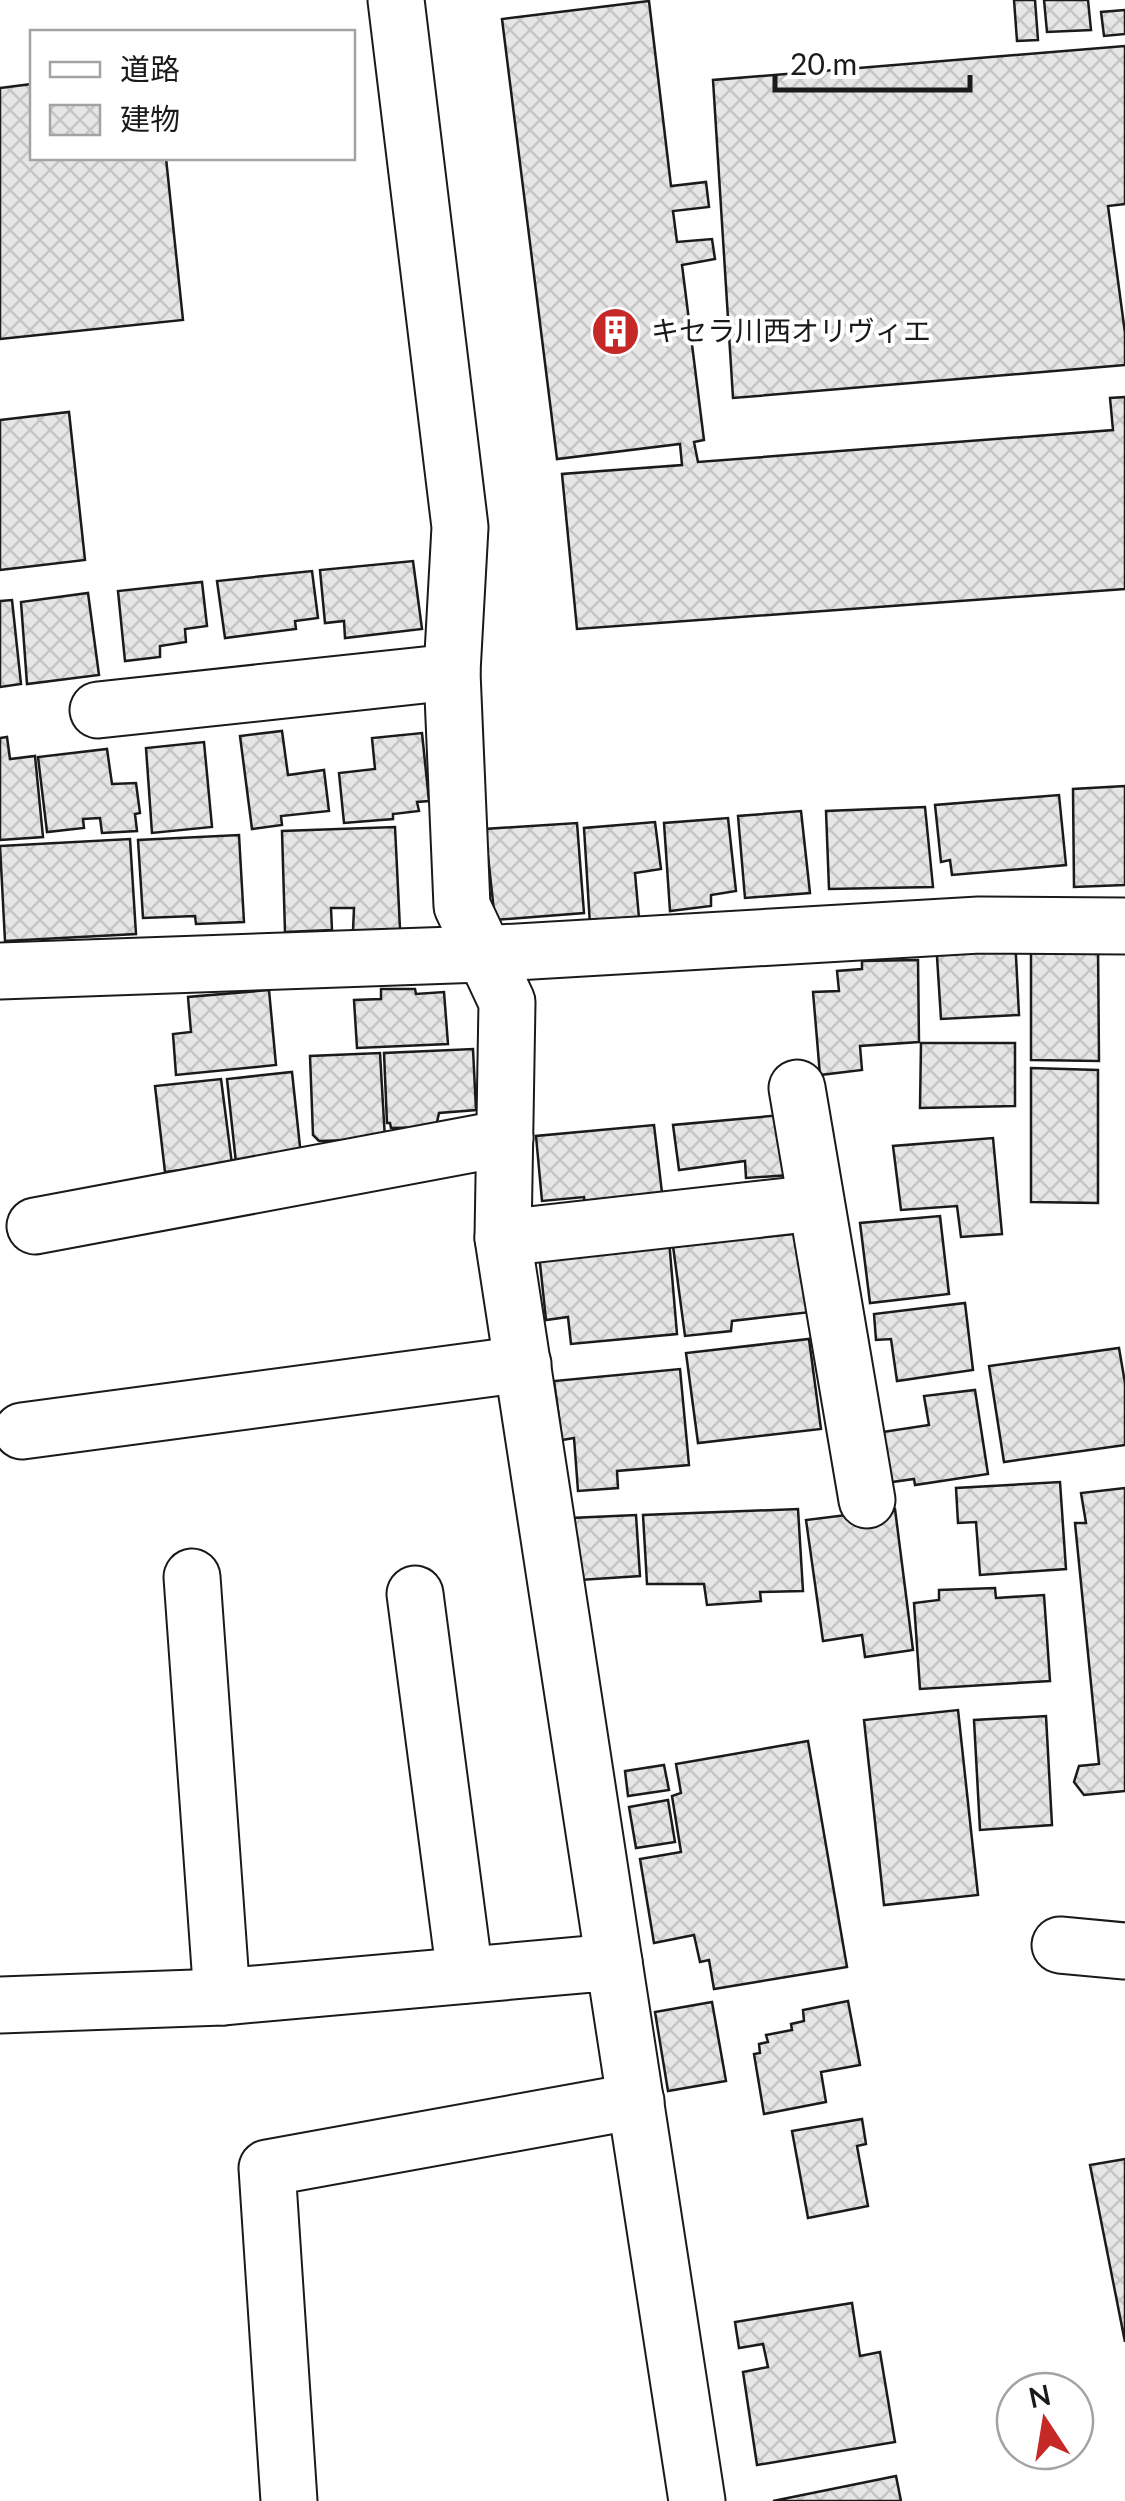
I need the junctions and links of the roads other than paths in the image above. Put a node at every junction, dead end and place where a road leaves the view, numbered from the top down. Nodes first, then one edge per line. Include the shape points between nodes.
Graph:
1 (396, 0) edge
2 (452, 672) junction
3 (98, 710) dead end
4 (1125, 926) edge
5 (482, 954) junction
6 (0, 971) edge
7 (796, 1088) dead end
8 (505, 1138) junction
9 (815, 1203) junction
10 (35, 1226) dead end
11 (503, 1238) junction
12 (523, 1364) junction
13 (22, 1431) dead end
14 (867, 1500) dead end
15 (192, 1577) dead end
16 (415, 1594) dead end
17 (1060, 1945) dead end
18 (1125, 1951) edge
19 (614, 1962) junction
20 (465, 1976) junction
21 (222, 1997) junction
22 (0, 2005) edge
23 (636, 2102) junction
24 (289, 2501) edge
25 (696, 2501) edge

1 - 2 street via 460,527
2 - 3 street
2 - 5 street via 462,906
4 - 5 street via 980,925
5 - 6 street
5 - 8 street via 507,1002
7 - 9 street
8 - 10 street
8 - 11 street
9 - 11 street
9 - 14 street
11 - 12 street
12 - 13 street
12 - 19 street
15 - 21 street
16 - 20 street
17 - 18 street
19 - 20 street
19 - 23 street
20 - 21 street
21 - 22 street
23 - 24 street via 267,2168
23 - 25 street

